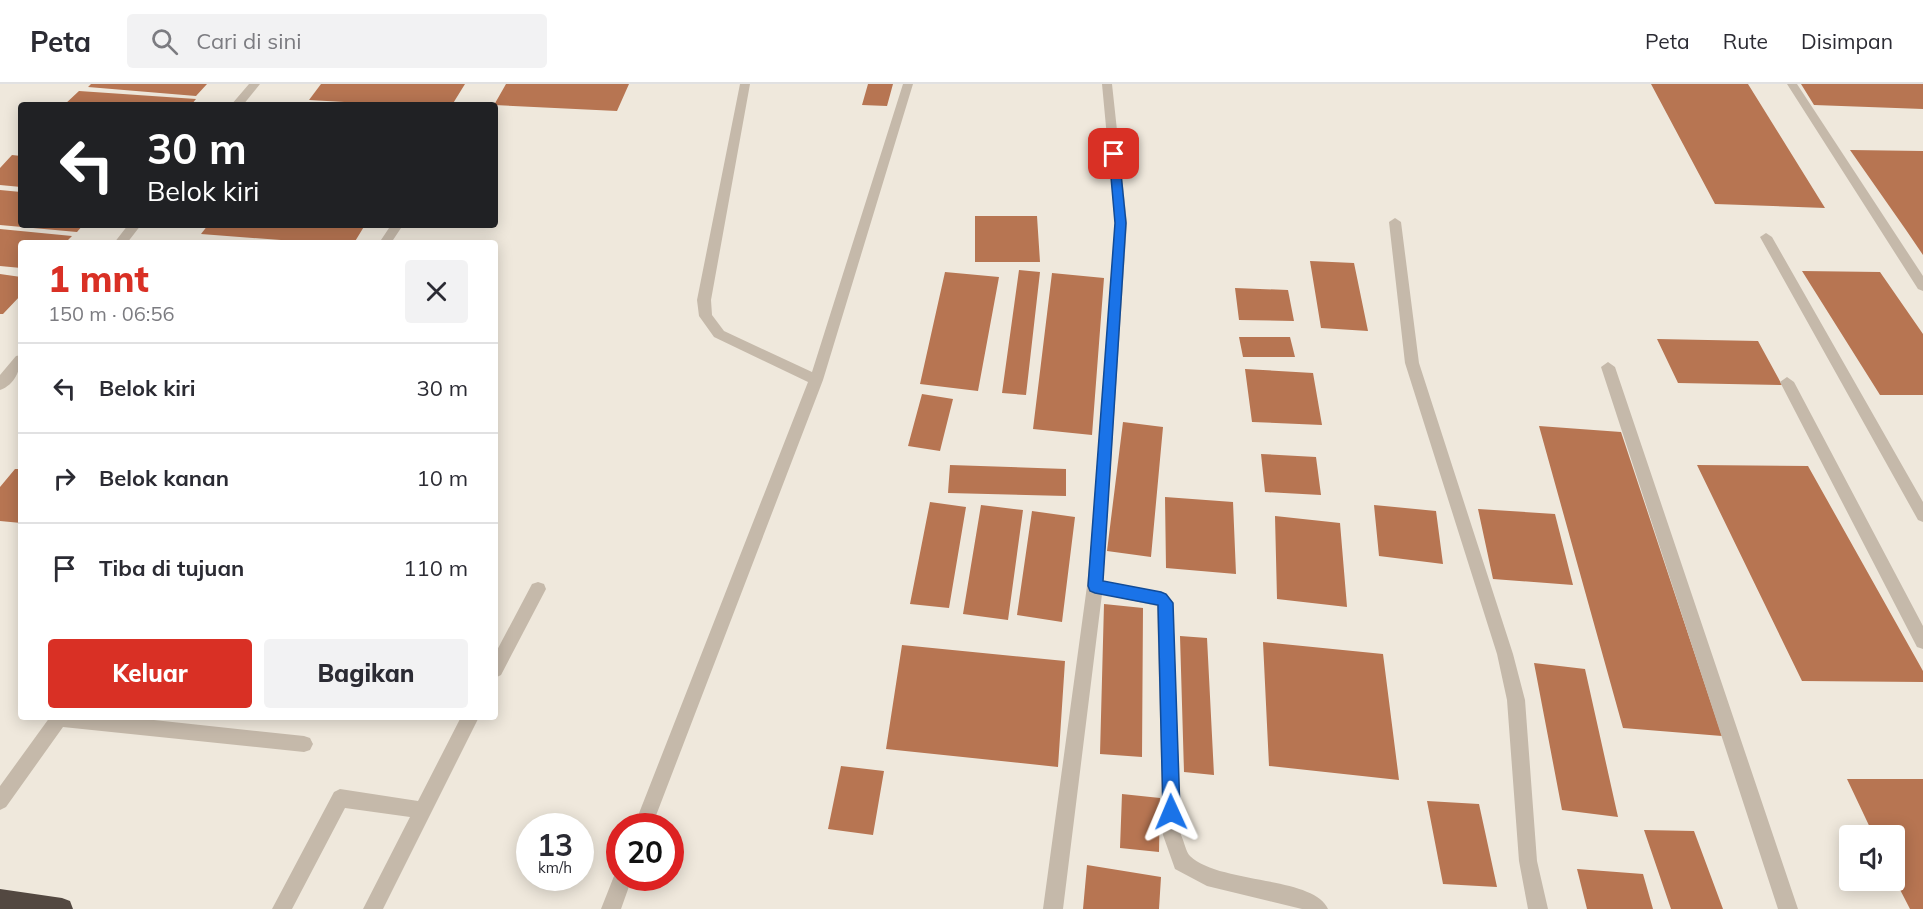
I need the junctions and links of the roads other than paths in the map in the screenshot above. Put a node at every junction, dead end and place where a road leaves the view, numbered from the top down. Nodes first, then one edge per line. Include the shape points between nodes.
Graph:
1 (255, 84) edge
2 (745, 84) edge
3 (908, 84) edge
4 (1107, 84) edge
5 (1792, 84) edge
6 (240, 102) edge
7 (1395, 222) dead end
8 (132, 228) edge
9 (1766, 237) dead end
10 (122, 240) edge
11 (1923, 286) edge
12 (18, 364) edge
13 (1608, 367) dead end
14 (816, 380) junction
15 (1787, 382) dead end
16 (0, 385) edge
17 (1923, 516) edge
18 (1095, 586) junction
19 (538, 589) dead end
20 (1923, 642) edge
21 (498, 664) edge
22 (58, 720) edge
23 (78, 720) edge
24 (468, 720) edge
25 (304, 744) dead end
26 (0, 801) edge
27 (421, 810) junction
28 (648, 813) edge
29 (618, 891) edge
30 (0, 900) edge
31 (62, 909) edge
32 (282, 909) edge
33 (372, 909) edge
34 (611, 909) edge
35 (1053, 909) edge
36 (1318, 909) edge
37 (1538, 909) edge
38 (1788, 909) edge

1 - 6 street
2 - 14 street via 704,300 706,316 718,334
3 - 14 street
4 - 18 street via 1121,223
5 - 11 street
7 - 37 street via 1412,363 1505,654 1516,700 1528,861
8 - 10 street
9 - 17 street
12 - 16 street
13 - 38 street
14 - 28 street
15 - 20 street
18 - 35 street
18 - 36 street via 1165,603 1172,835 1182,862 1208,877 1308,901
19 - 21 street
22 - 26 street
23 - 25 street
24 - 27 street
27 - 32 street via 340,798
27 - 33 street
29 - 34 street
30 - 31 highway

